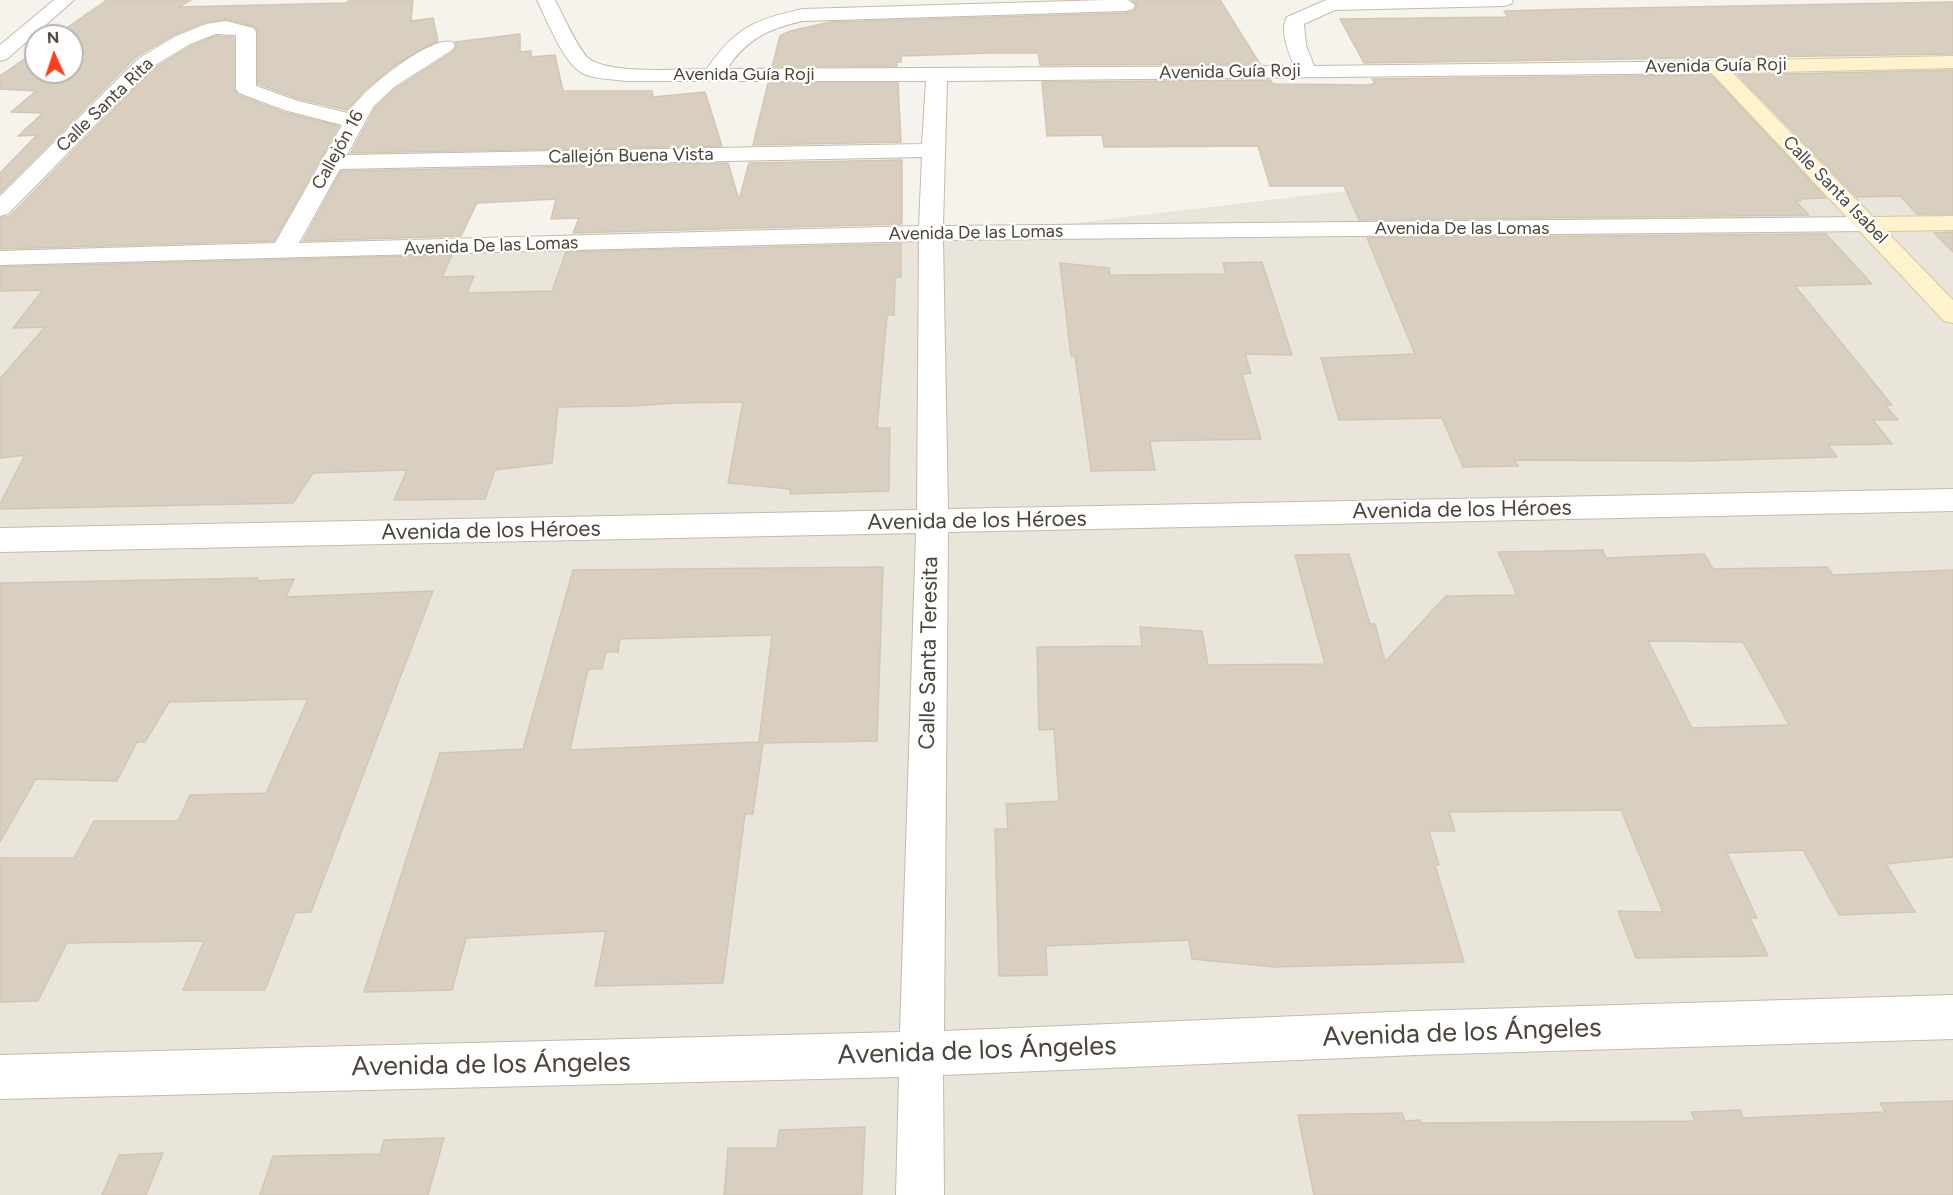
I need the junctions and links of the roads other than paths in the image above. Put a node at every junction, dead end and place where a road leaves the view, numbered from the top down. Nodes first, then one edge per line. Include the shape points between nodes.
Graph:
1 (65, 0) edge
2 (546, 0) edge
3 (1504, 0) edge
4 (1126, 5) dead end
5 (445, 46) dead end
6 (0, 54) edge
7 (1953, 62) edge
8 (1716, 67) junction
9 (1305, 71) junction
10 (713, 75) junction
11 (937, 75) junction
12 (354, 121) junction
13 (931, 150) junction
14 (331, 162) junction
15 (0, 209) edge
16 (1953, 223) edge
17 (1868, 224) junction
18 (931, 233) junction
19 (282, 252) junction
20 (0, 258) edge
21 (1953, 315) edge
22 (1953, 500) edge
23 (932, 522) junction
24 (0, 540) edge
25 (1953, 1017) edge
26 (920, 1054) junction
27 (0, 1077) edge
28 (920, 1195) edge

1 - 6 street
2 - 10 street, Avenida Guía Roji via 578,60 590,69 625,75
3 - 9 street via 1332,4 1294,21 1296,45
4 - 10 street via 803,15 771,21 742,35
5 - 12 street, Callejón 16 via 373,94
7 - 8 street, Avenida Guía Roji
8 - 9 street, Avenida Guía Roji
8 - 17 street, Calle Santa Isabel
9 - 11 street, Avenida Guía Roji
10 - 11 street, Avenida Guía Roji
11 - 13 street, Calle Santa Teresita
12 - 14 street, Callejón 16
12 - 15 street, Calle Santa Rita via 291,106 246,89 246,33 213,28 183,40 145,63
13 - 14 street, Callejón Buena Vista
13 - 18 street, Calle Santa Teresita
14 - 19 street, Callejón 16
16 - 17 street, Avenida De las Lomas
17 - 18 street, Avenida De las Lomas
17 - 21 street, Calle Santa Isabel
18 - 19 street, Avenida De las Lomas
18 - 23 street, Calle Santa Teresita
19 - 20 street, Avenida De las Lomas
22 - 23 street, Avenida de los Héroes
23 - 24 street, Avenida de los Héroes
23 - 26 street, Calle Santa Teresita
25 - 26 street, Avenida de los Ángeles via 1416,1033
26 - 27 street, Avenida de los Ángeles
26 - 28 street, Calle Santa Teresita

